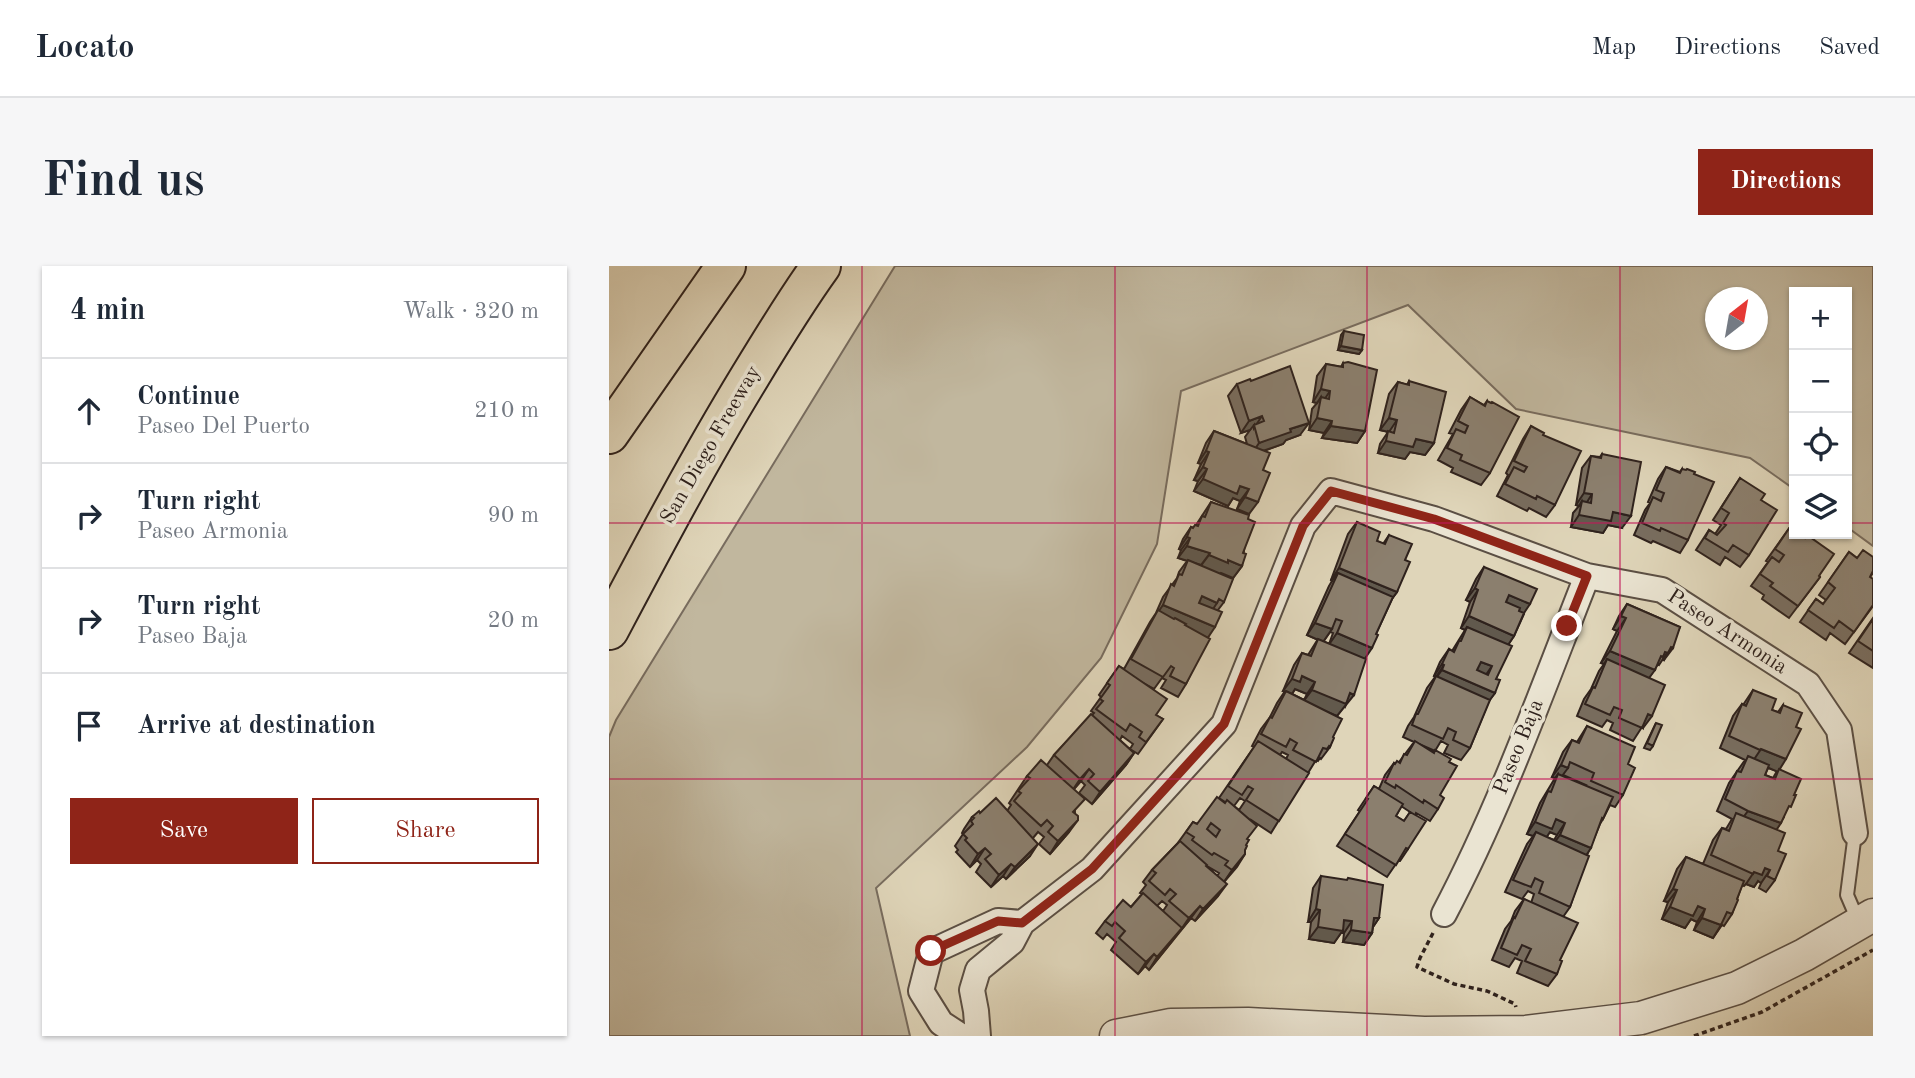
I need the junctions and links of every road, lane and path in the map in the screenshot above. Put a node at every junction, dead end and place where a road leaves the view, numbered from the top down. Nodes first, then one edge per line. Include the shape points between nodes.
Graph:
1 (726, 266) edge
2 (821, 266) edge
3 (609, 434) edge
4 (1587, 576) junction
5 (609, 630) edge
6 (1854, 832) joint
7 (1444, 914) joint
8 (1022, 923) junction
9 (1868, 929) edge
10 (1526, 1032) junction
11 (961, 1036) edge
12 (978, 1036) edge
13 (1116, 1036) edge
14 (1694, 1036) edge

1 - 3 highway
2 - 5 highway, San Diego Freeway via 720,427
4 - 6 street, Paseo Armonia via 1662,590 1808,684 1839,730
4 - 7 street, Paseo Baja via 1503,789
4 - 8 street, Paseo Armonia via 1434,519 1331,491 1303,526 1224,724 1092,869
6 - 9 lane via 1847,895
7 - 10 path via 1417,967 1515,1004
8 - 11 street via 998,921 931,951 921,991 941,1023
8 - 12 street via 1012,942 978,970 972,990
9 - 10 street via 1737,988 1641,1018
9 - 14 path via 1762,1012
10 - 13 street via 1424,1033 1248,1024 1171,1025

